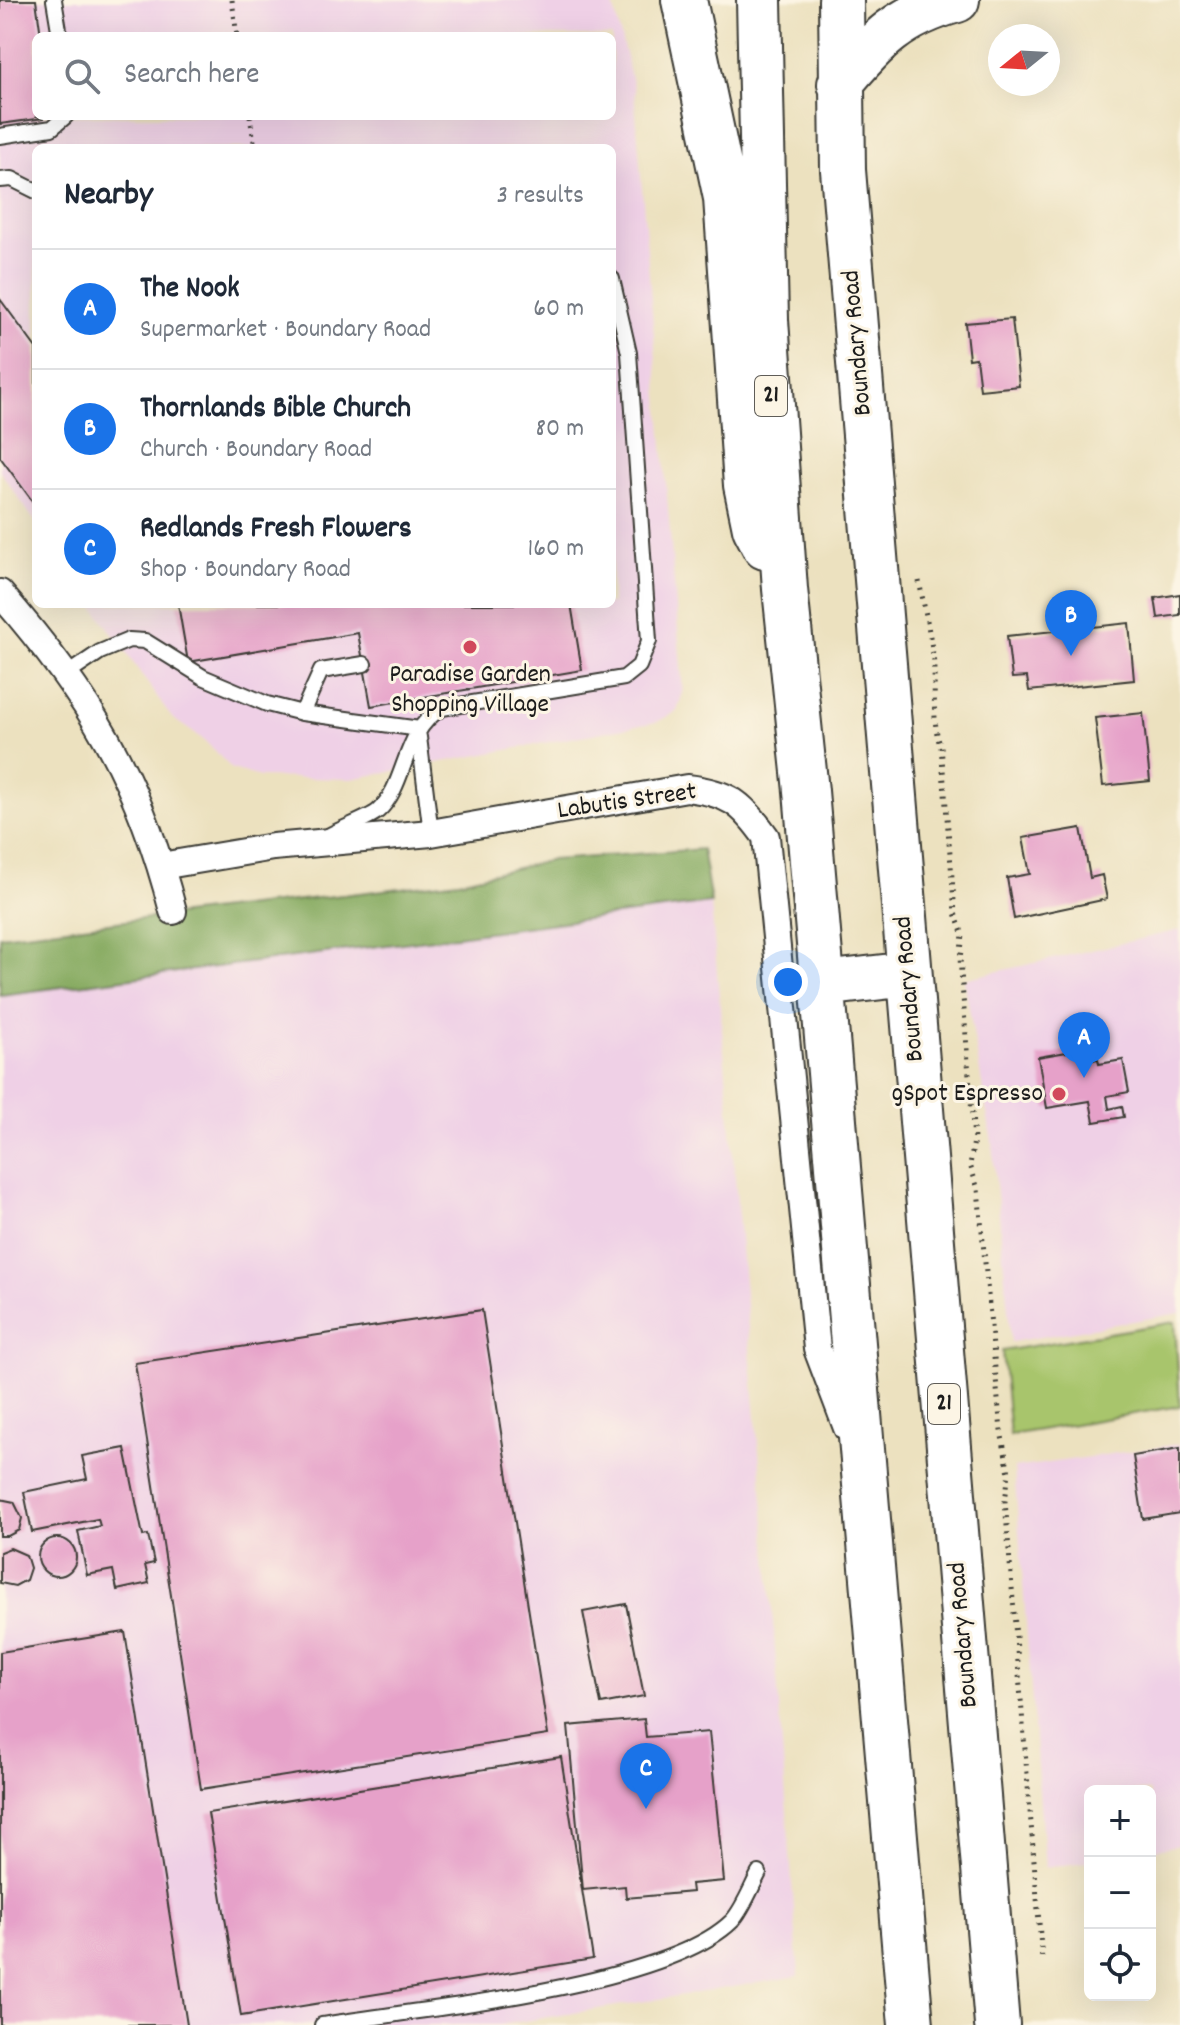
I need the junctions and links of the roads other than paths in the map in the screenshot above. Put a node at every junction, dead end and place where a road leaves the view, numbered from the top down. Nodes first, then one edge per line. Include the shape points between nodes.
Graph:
1 (54, 0) edge
2 (684, 0) edge
3 (759, 0) edge
4 (841, 0) edge
5 (957, 0) edge
6 (59, 32) edge
7 (840, 84) junction
8 (61, 120) edge
9 (0, 136) edge
10 (0, 180) edge
11 (32, 189) edge
12 (616, 296) edge
13 (629, 353) junction
14 (616, 355) edge
15 (785, 589) junction
16 (0, 593) edge
17 (364, 664) dead end
18 (66, 675) junction
19 (302, 713) junction
20 (420, 729) junction
21 (431, 833) junction
22 (315, 843) junction
23 (161, 866) junction
24 (173, 911) dead end
25 (909, 974) junction
26 (823, 984) junction
27 (864, 1472) junction
28 (759, 1873) dead end
29 (322, 2025) edge
30 (911, 2025) edge
31 (997, 2025) edge

1 - 6 lane
2 - 15 highway via 726,198 746,485 755,528
3 - 15 highway, 21 via 766,320
4 - 7 highway, Boundary Road / 21
5 - 7 highway via 912,15 869,49
7 - 25 highway, Boundary Road / 21
8 - 9 lane via 52,128
10 - 11 lane via 12,179
12 - 13 lane
13 - 14 lane
13 - 20 lane via 649,641 639,666 624,678 442,708
15 - 26 highway, 21
16 - 18 street
17 - 19 lane via 321,671
18 - 19 lane via 100,652 129,640 145,641 203,677
18 - 23 street via 112,743
19 - 20 lane
20 - 21 lane via 418,749
20 - 22 lane via 392,794 376,813
21 - 22 street, Labutis Street
21 - 27 street, Labutis Street via 687,788 715,792 746,808 766,837 817,1349
22 - 23 street, Labutis Street
23 - 24 street
25 - 26 highway
25 - 31 highway, Boundary Road / 21
26 - 27 highway, 21
27 - 30 highway, 21
28 - 29 lane via 732,1920 676,1956 572,1985

